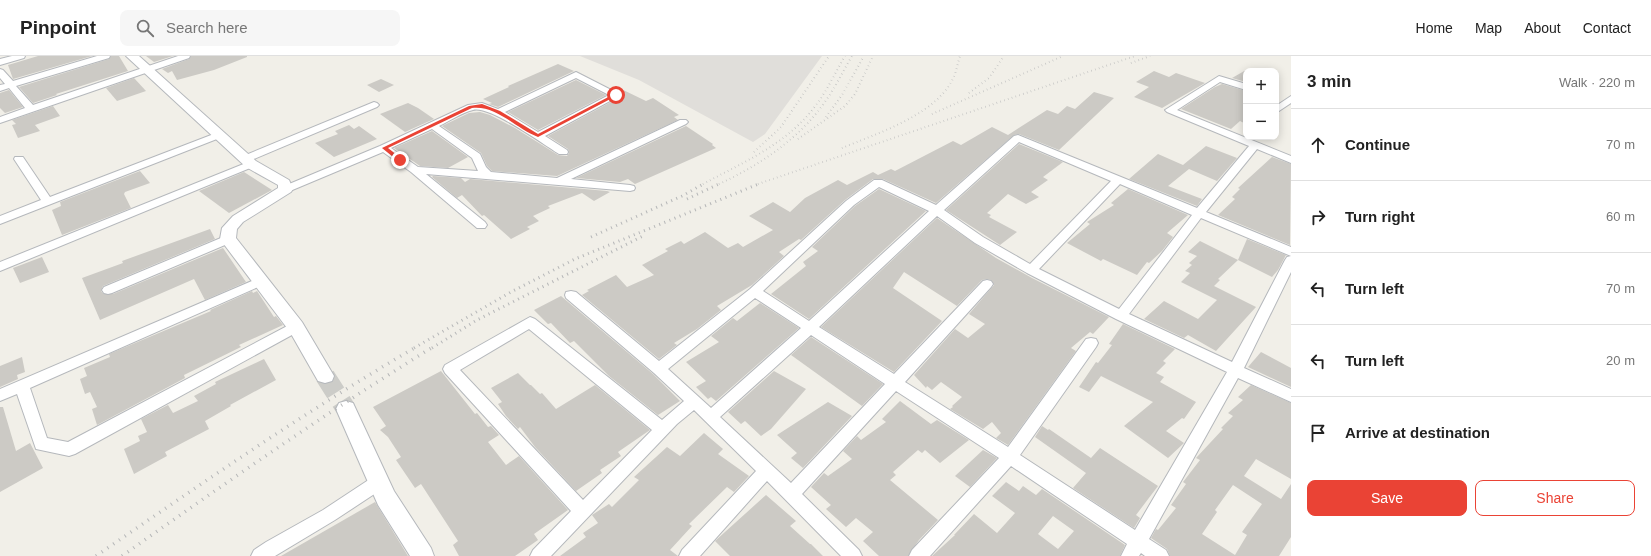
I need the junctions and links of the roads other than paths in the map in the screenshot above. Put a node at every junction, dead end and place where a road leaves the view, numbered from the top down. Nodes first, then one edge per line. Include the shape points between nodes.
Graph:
1 (21, 56) edge
2 (106, 56) edge
3 (132, 56) edge
4 (186, 56) edge
5 (0, 62) edge
6 (148, 69) junction
7 (0, 72) edge
8 (11, 84) junction
9 (1243, 86) edge
10 (0, 88) edge
11 (1279, 96) edge
12 (1291, 99) edge
13 (374, 105) dead end
14 (1279, 108) edge
15 (31, 109) junction
16 (498, 112) junction
17 (0, 120) edge
18 (683, 122) dead end
19 (432, 126) junction
20 (1243, 133) edge
21 (219, 135) junction
22 (538, 136) junction
23 (1236, 138) junction
24 (1255, 146) junction
25 (384, 148) junction
26 (563, 152) dead end
27 (19, 160) dead end
28 (1291, 160) edge
29 (248, 161) junction
30 (415, 170) junction
31 (488, 175) junction
32 (1118, 180) junction
33 (559, 181) junction
34 (630, 188) dead end
35 (286, 189) junction
36 (47, 202) junction
37 (936, 210) junction
38 (1198, 214) junction
39 (0, 220) edge
40 (481, 225) dead end
41 (228, 239) junction
42 (1291, 252) edge
43 (1291, 260) edge
44 (0, 267) edge
45 (1031, 270) junction
46 (261, 281) junction
47 (987, 284) dead end
48 (108, 290) dead end
49 (756, 292) junction
50 (571, 295) dead end
51 (1121, 316) junction
52 (296, 327) junction
53 (811, 327) junction
54 (1091, 343) dead end
55 (659, 369) junction
56 (1236, 369) junction
57 (325, 376) tunnel mouth
58 (895, 383) junction
59 (22, 385) junction
60 (0, 395) edge
61 (1291, 396) edge
62 (694, 402) junction
63 (346, 409) tunnel mouth
64 (710, 416) junction
65 (663, 430) junction
66 (1010, 457) junction
67 (766, 471) junction
68 (379, 482) junction
69 (791, 494) junction
70 (582, 511) junction
71 (1134, 549) edge
72 (269, 553) edge
73 (423, 556) edge
74 (539, 556) edge
75 (688, 556) edge
76 (853, 556) edge
77 (918, 556) edge
78 (1160, 556) edge

1 - 5 street
2 - 8 street
3 - 6 street
4 - 6 street
6 - 15 street
6 - 21 street
7 - 8 street
8 - 10 street
8 - 15 street
9 - 23 street via 1219,79 1170,110
11 - 12 street
12 - 14 street
13 - 29 street
15 - 17 street
16 - 19 street via 482,106 471,107
16 - 22 street
16 - 22 street via 576,75 616,95
18 - 33 street
19 - 25 street
19 - 31 street via 476,156 481,168
20 - 23 street
21 - 29 street
21 - 36 street
22 - 26 street
23 - 24 street
24 - 28 street
24 - 38 street
25 - 30 street
25 - 35 street
27 - 36 street
29 - 35 street via 284,183
29 - 44 street
30 - 31 street
30 - 40 street
31 - 33 street
32 - 37 street via 1018,138
32 - 38 street
32 - 45 street
33 - 34 street
35 - 41 street via 238,219 230,228
36 - 39 street
37 - 45 street via 979,240
37 - 49 street via 878,182 850,203
37 - 53 street
38 - 42 street
38 - 51 street
41 - 46 street
41 - 48 street
43 - 56 street
45 - 51 street
46 - 52 street
46 - 59 street
47 - 58 street
49 - 53 street
49 - 55 street
50 - 55 street
51 - 56 street
52 - 57 street
52 - 59 street via 69,449 41,444
53 - 58 street
53 - 64 street
54 - 66 street
55 - 62 street
56 - 61 street
56 - 71 street
58 - 66 street
58 - 69 street
59 - 60 street
62 - 64 street
62 - 65 street
63 - 68 street
64 - 67 street
65 - 70 street
65 - 70 street via 530,322 450,369
66 - 71 street
66 - 77 street
67 - 69 street
67 - 75 street
68 - 72 street
68 - 73 street via 386,498
69 - 76 street
70 - 74 street
71 - 78 street

